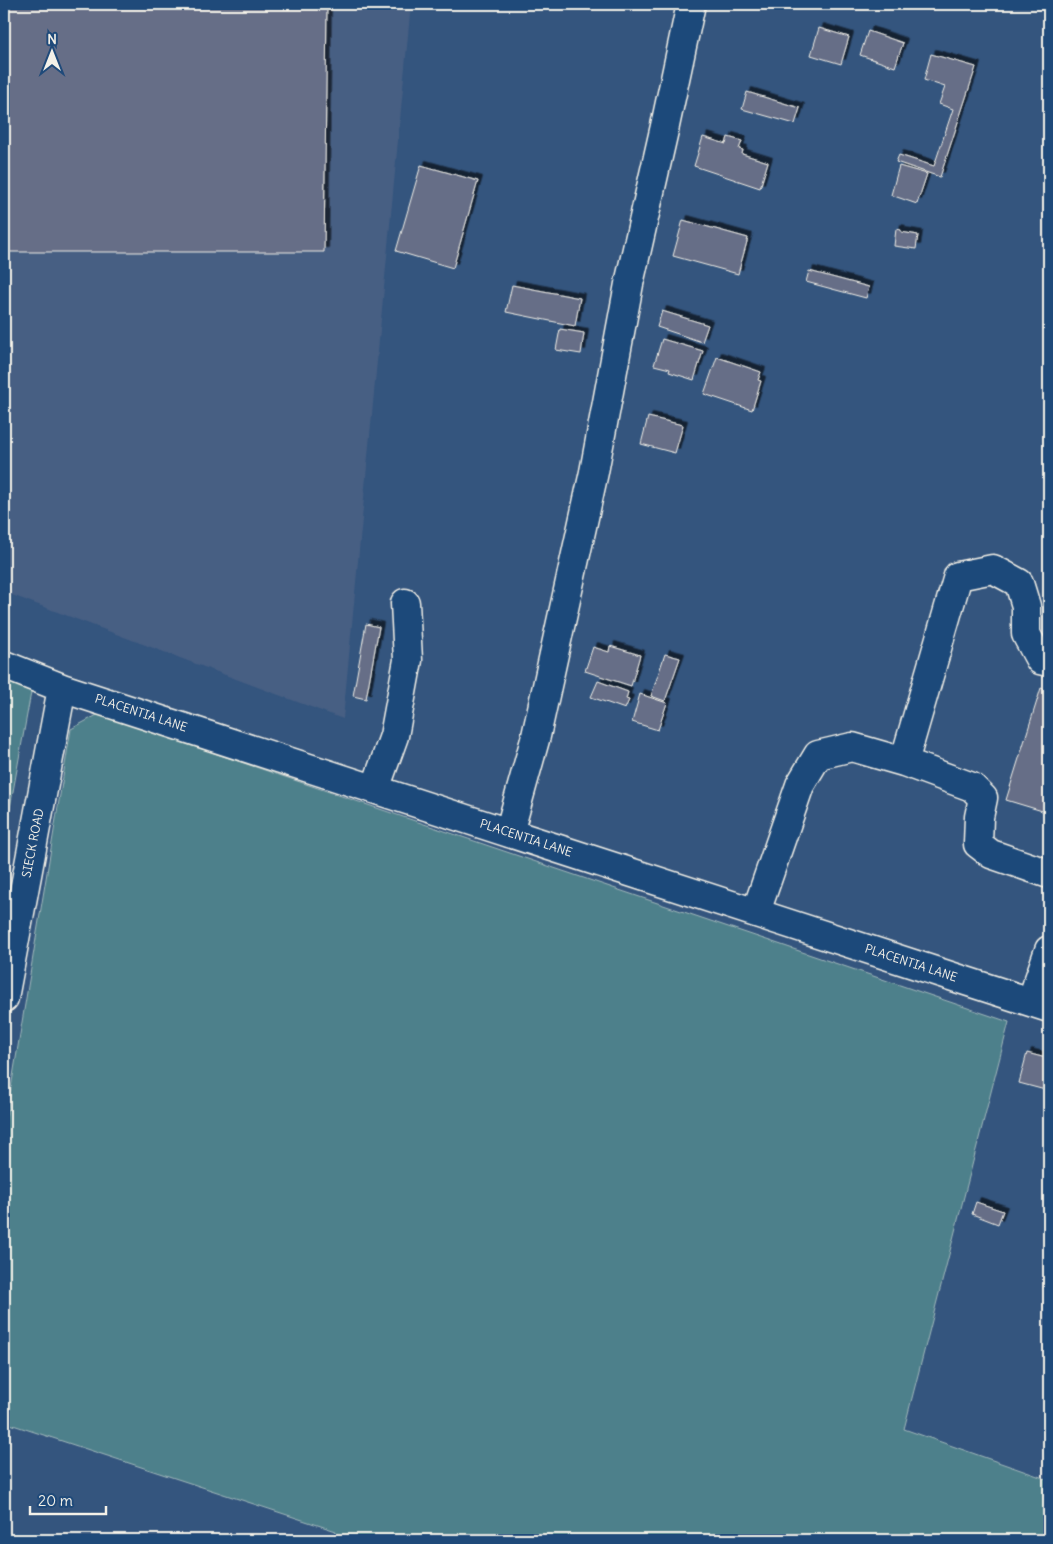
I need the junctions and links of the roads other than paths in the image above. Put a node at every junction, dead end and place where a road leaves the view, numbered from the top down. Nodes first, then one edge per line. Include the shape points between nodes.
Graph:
1 (690, 4) edge
2 (405, 603) dead end
3 (1049, 662) edge
4 (4, 665) edge
5 (62, 688) junction
6 (904, 762) junction
7 (375, 789) junction
8 (509, 833) junction
9 (1049, 874) edge
10 (756, 912) junction
11 (1049, 950) edge
12 (4, 998) edge
13 (1040, 1005) edge

1 - 8 street via 629,284 594,472 536,736
2 - 7 street via 408,660 394,736
3 - 6 street via 1040,660 1026,634 1026,606 1019,583 993,569 958,576
4 - 5 street, PLACENTIA LANE
5 - 7 street, PLACENTIA LANE
5 - 12 street, SIECK ROAD
6 - 9 street via 972,787 982,798 978,844 991,854
6 - 10 street via 852,746 818,756 800,785
7 - 8 street, PLACENTIA LANE
8 - 10 street, PLACENTIA LANE
10 - 13 street, PLACENTIA LANE
11 - 13 street

